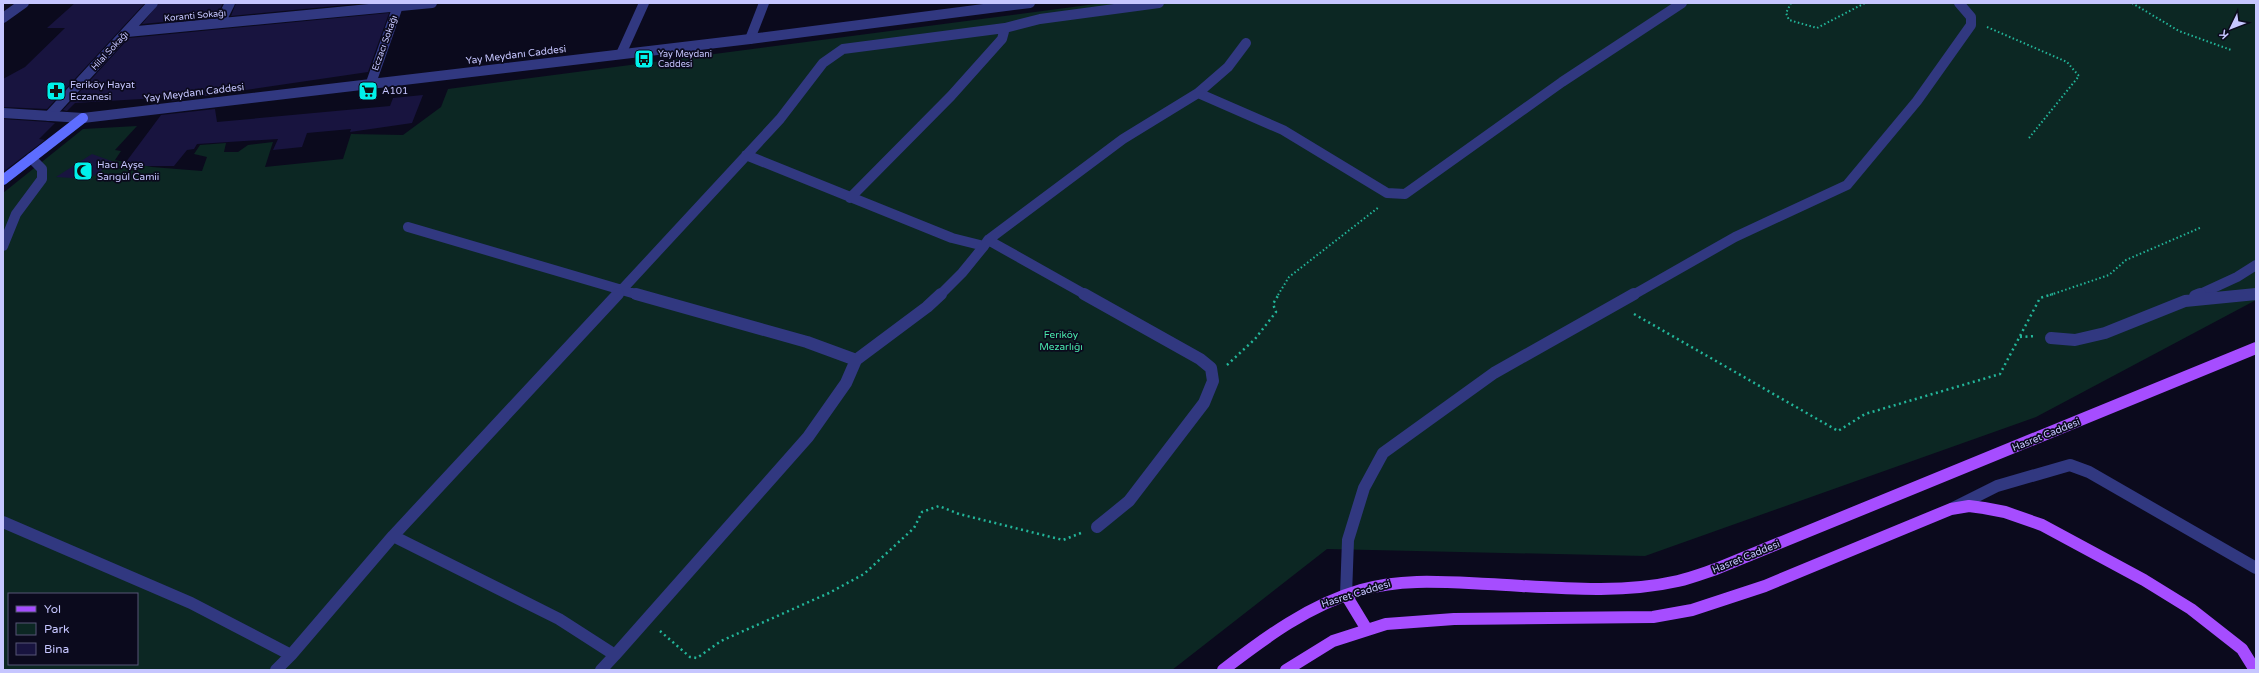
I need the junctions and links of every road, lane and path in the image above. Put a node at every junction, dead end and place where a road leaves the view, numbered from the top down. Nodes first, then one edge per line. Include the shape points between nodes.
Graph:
1 (24, 3) edge
2 (153, 3) edge
3 (230, 3) edge
4 (432, 3) edge
5 (644, 3) edge
6 (764, 3) edge
7 (1030, 3) edge
8 (1159, 3) edge
9 (1682, 3) edge
10 (1791, 3) edge
11 (1864, 3) edge
12 (1959, 3) edge
13 (2132, 3) edge
14 (398, 5) edge
15 (3, 18) edge
16 (1971, 22) junction
17 (220, 24) junction
18 (1004, 28) junction
19 (127, 32) junction
20 (750, 39) junction
21 (1246, 43) dead end
22 (2230, 50) dead end
23 (621, 54) junction
24 (370, 83) junction
25 (1198, 93) junction
26 (3, 113) edge
27 (50, 116) junction
28 (82, 118) junction
29 (2029, 138) dead end
30 (746, 155) junction
31 (31, 158) junction
32 (3, 180) edge
33 (1387, 193) junction
34 (850, 198) junction
35 (2202, 227) dead end
36 (408, 228) dead end
37 (986, 243) junction
38 (3, 246) edge
39 (2256, 266) edge
40 (622, 289) junction
41 (2256, 294) edge
42 (2185, 300) junction
43 (1617, 304) junction
44 (2038, 336) dead end
45 (2019, 337) junction
46 (2051, 338) dead end
47 (2256, 348) edge
48 (856, 360) junction
49 (1212, 376) junction
50 (1950, 509) junction
51 (3, 522) edge
52 (1097, 526) joint
53 (393, 536) junction
54 (2256, 568) edge
55 (1346, 595) junction
56 (647, 621) junction
57 (1366, 628) junction
58 (291, 655) junction
59 (615, 655) junction
60 (276, 670) edge
61 (601, 670) edge
62 (1224, 670) edge
63 (1286, 670) edge
64 (2255, 670) edge

1 - 15 street
2 - 19 street, Hilal Sokağı
3 - 17 street
4 - 14 street, Koranti Sokağı
5 - 23 street
6 - 20 street
7 - 20 street, Yay Meydanı Caddesi
8 - 18 street via 1040,19
9 - 33 street via 1562,82 1412,190 1405,194
10 - 11 path via 1786,13 1789,20 1817,28
12 - 16 street via 1971,17
13 - 22 path via 2145,13
14 - 17 street, Koranti Sokağı
14 - 24 street, Eczacı Sokağı
16 - 29 path via 2067,62 2079,76
16 - 43 street via 1917,101 1847,185 1735,237
17 - 19 street, Koranti Sokağı
18 - 30 street via 843,49 823,63 780,119
18 - 34 street via 1002,39 956,90
19 - 27 street, Hilal Sokağı
20 - 23 street, Yay Meydanı Caddesi
21 - 25 street via 1228,67
23 - 24 street, Yay Meydanı Caddesi
24 - 28 street, Yay Meydanı Caddesi
25 - 33 street via 1283,130
25 - 37 street via 1123,139
26 - 27 street, Yay Meydanı Caddesi
27 - 28 street, Yay Meydanı Caddesi
28 - 31 main road
30 - 34 street
30 - 40 street
31 - 32 main road
31 - 38 street via 42,169 42,179 16,214
33 - 49 path via 1379,208 1289,277 1273,304 1276,312 1255,339
34 - 37 street via 952,238
35 - 45 path via 2126,260 2109,275 2040,298 2034,314
36 - 40 street
37 - 48 street via 962,273 928,307
37 - 49 street via 1200,359 1211,368
39 - 42 street
40 - 48 street via 807,342
40 - 53 street
41 - 42 street
42 - 46 street via 2105,333 2075,340
43 - 45 path via 1838,431 1865,414 2000,374
43 - 55 street via 1494,373 1382,453 1364,488 1348,540
44 - 45 path
47 - 55 main road, Hasret Caddesi via 1716,569 1678,581 1581,588 1392,582
48 - 56 street via 846,383 808,436
49 - 52 street via 1213,381 1204,403 1166,455 1129,502
50 - 54 street via 1997,486 2070,465 2089,472
50 - 57 main road via 1765,586 1692,610 1653,617 1408,621
50 - 64 main road via 1969,506 1984,508 2005,512 2042,525 2144,580 2191,609 2242,650
51 - 58 street via 191,603
52 - 56 path via 1063,540 959,514 939,506 922,512 914,528 864,574 829,593 721,641 697,658 690,657
53 - 58 street
53 - 59 street via 559,619
55 - 57 main road
55 - 62 main road, Hasret Caddesi via 1313,607 1288,621
56 - 59 street
57 - 63 main road via 1333,641
58 - 60 street
59 - 61 street

